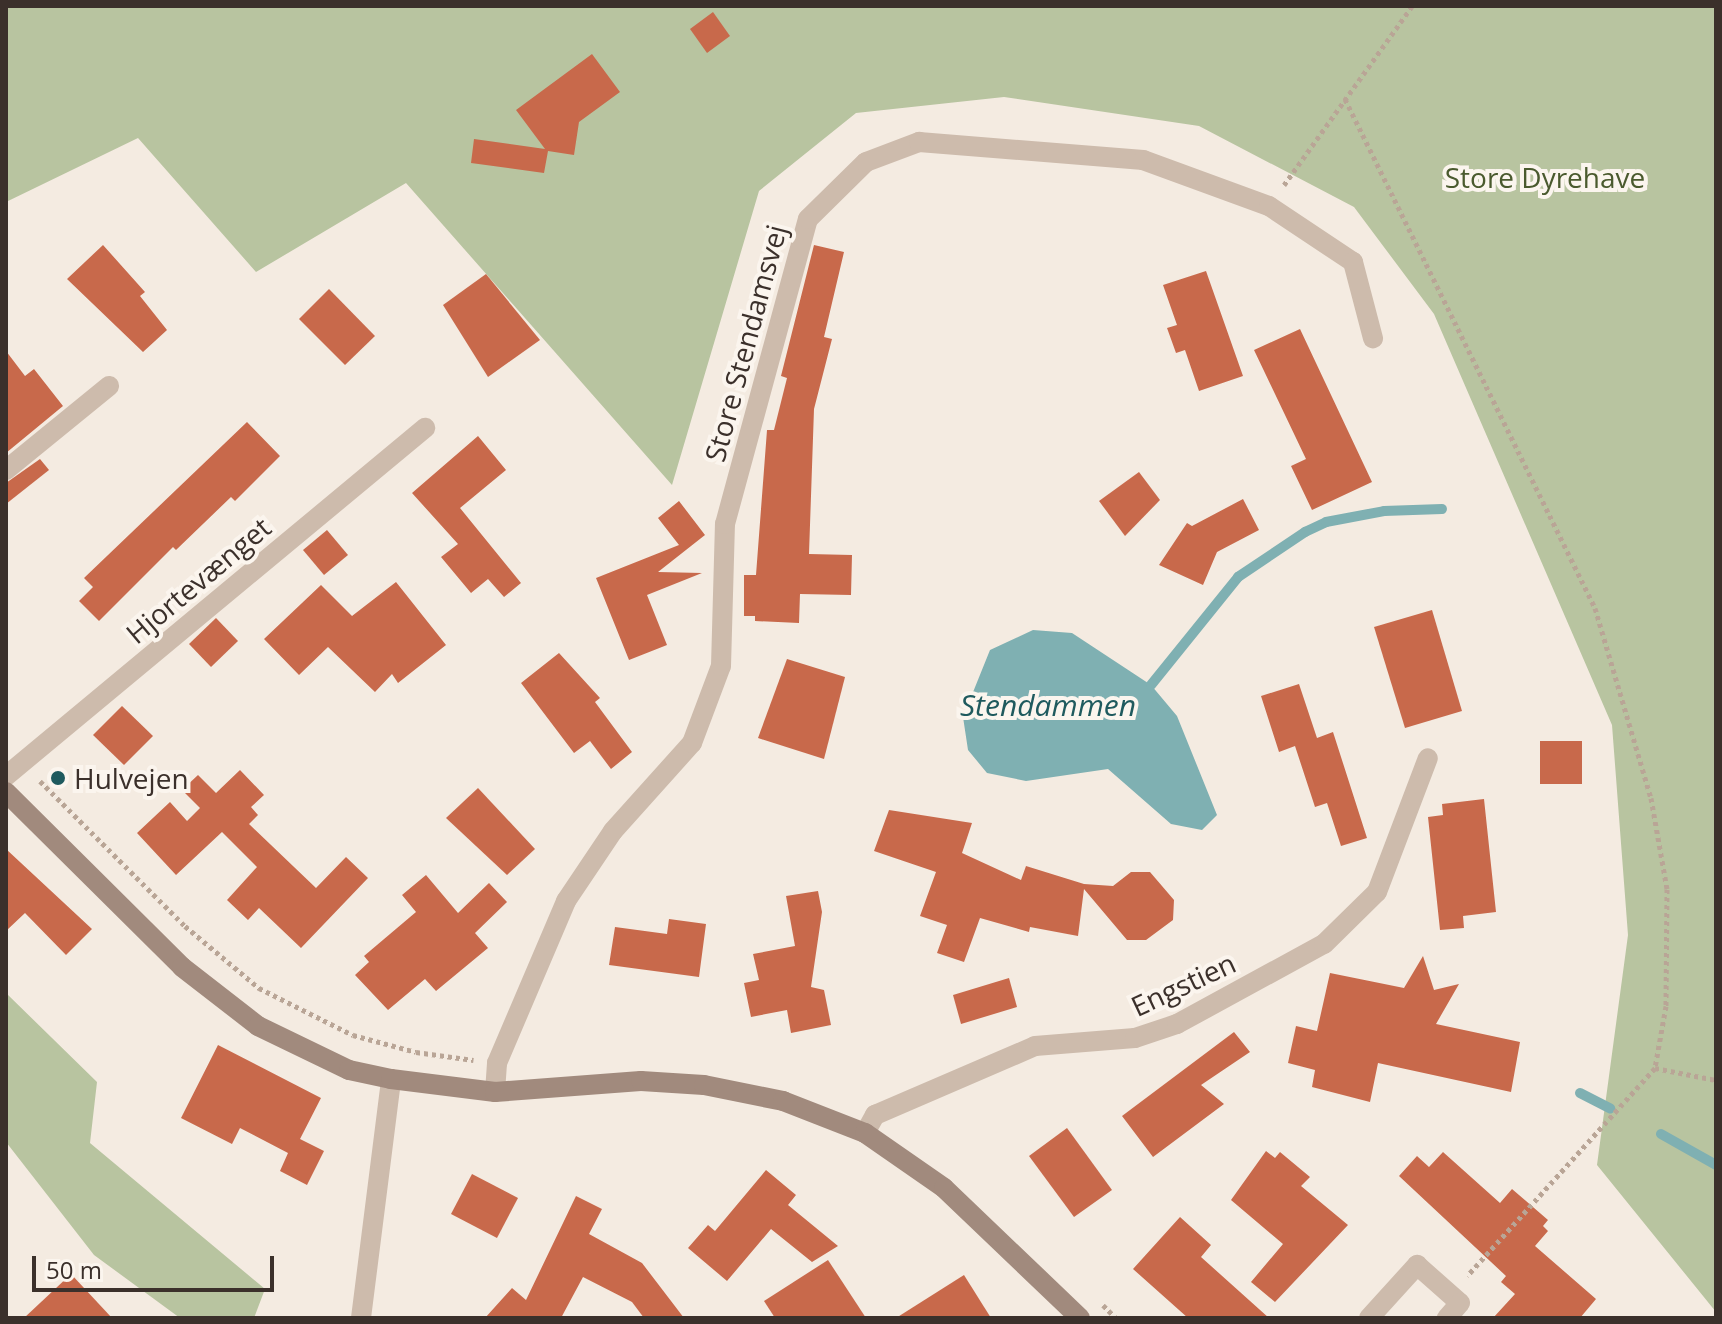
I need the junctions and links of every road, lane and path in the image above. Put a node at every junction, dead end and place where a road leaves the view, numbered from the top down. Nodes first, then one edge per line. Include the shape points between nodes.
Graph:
1 (1412, 6) edge
2 (1345, 99) junction
3 (1269, 206) junction
4 (1373, 338) dead end
5 (109, 386) dead end
6 (425, 428) dead end
7 (6, 470) edge
8 (1428, 758) dead end
9 (14, 769) edge
10 (6, 792) edge
11 (497, 1063) junction
12 (1655, 1068) junction
13 (391, 1079) junction
14 (1716, 1080) edge
15 (495, 1092) junction
16 (865, 1133) junction
17 (1095, 1297) dead end
18 (1454, 1311) edge
19 (361, 1318) edge
20 (1080, 1318) edge
21 (1116, 1318) edge
22 (1369, 1318) edge

1 - 2 path
2 - 3 path
2 - 12 path via 1595,608 1651,798 1667,889 1666,1006
3 - 4 street, Store Stendamsvej via 1353,262
3 - 11 street, Store Stendamsvej via 1143,160 919,142 866,162 808,219 725,524 721,666 692,743 613,831 566,901
5 - 7 street
6 - 9 street, Hjortevænget
8 - 16 street, Engstien via 1377,892 1324,944 1177,1024 1135,1038 1035,1046 875,1115
9 - 11 path via 259,988 353,1035 416,1052
10 - 13 street via 182,967 258,1026 349,1070
11 - 15 street, Store Stendamsvej
12 - 14 path
12 - 18 path via 1467,1273
13 - 15 street
13 - 19 street
15 - 16 street via 641,1081 704,1085 783,1101
16 - 20 street via 944,1188
17 - 21 path
18 - 22 street via 1417,1265

